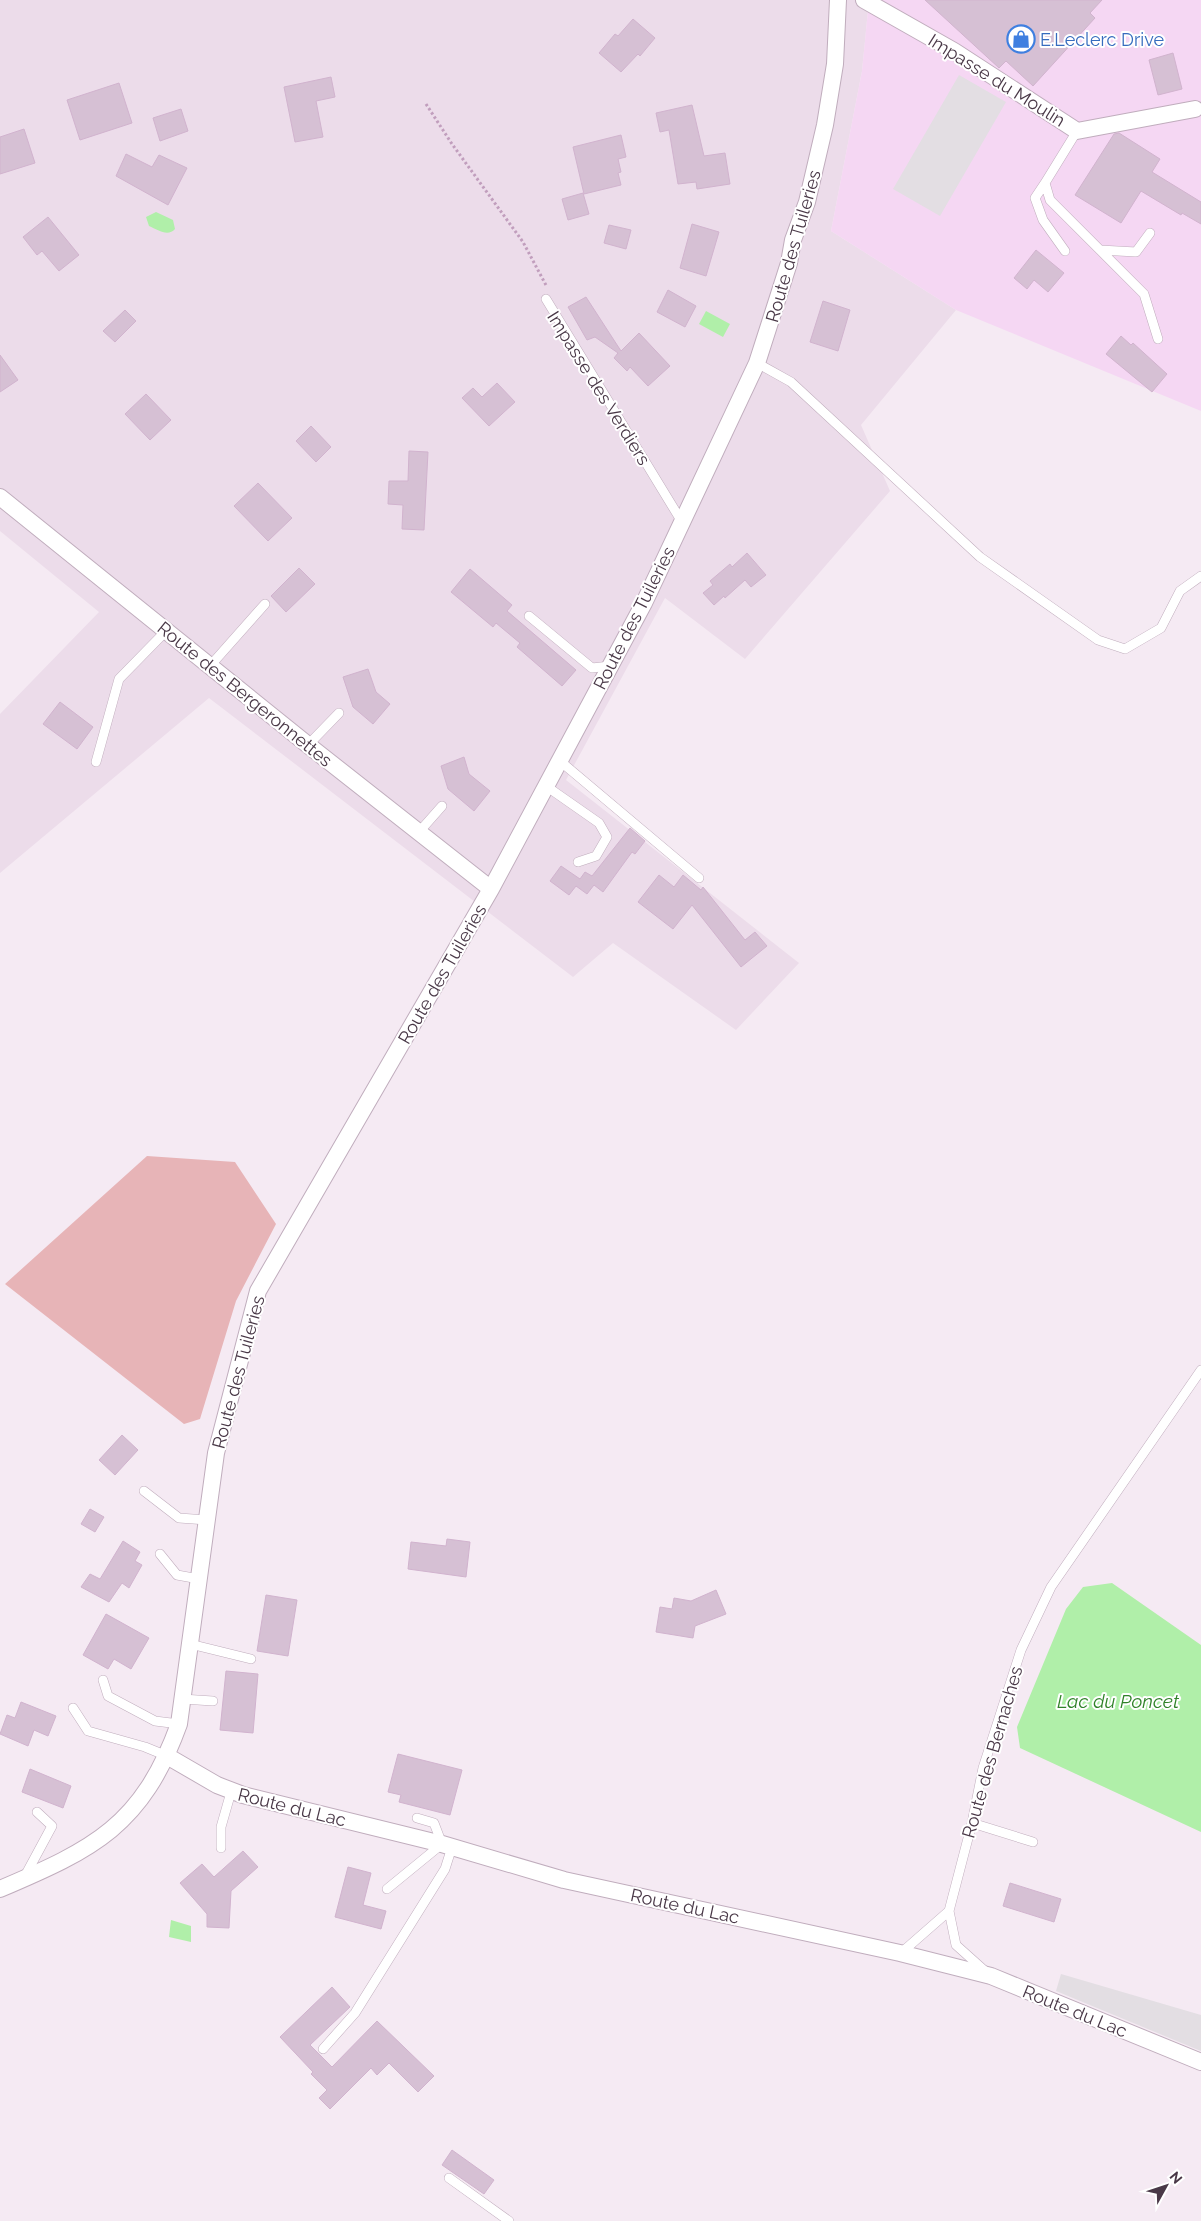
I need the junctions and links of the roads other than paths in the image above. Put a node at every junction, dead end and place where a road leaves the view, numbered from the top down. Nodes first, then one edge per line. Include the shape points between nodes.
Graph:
1 (838, 0) edge
2 (864, 0) edge
3 (1196, 109) dead end
4 (1077, 131) junction
5 (1045, 183) junction
6 (1150, 233) dead end
7 (1100, 250) junction
8 (1065, 251) dead end
9 (546, 299) road end
10 (1158, 339) dead end
11 (757, 363) junction
12 (0, 497) edge
13 (682, 522) junction
14 (1201, 576) edge
15 (265, 604) dead end
16 (529, 616) dead end
17 (166, 631) junction
18 (210, 666) junction
19 (611, 666) junction
20 (339, 713) dead end
21 (308, 745) junction
22 (560, 761) junction
23 (96, 762) dead end
24 (546, 786) junction
25 (442, 806) dead end
26 (419, 832) junction
27 (578, 862) dead end
28 (699, 878) dead end
29 (492, 890) junction
30 (1201, 1370) edge
31 (144, 1491) dead end
32 (207, 1520) junction
33 (160, 1554) dead end
34 (199, 1579) junction
35 (190, 1644) junction
36 (251, 1659) dead end
37 (103, 1680) dead end
38 (182, 1699) junction
39 (213, 1700) dead end
40 (73, 1708) dead end
41 (179, 1724) junction
42 (168, 1756) junction
43 (231, 1792) junction
44 (37, 1812) dead end
45 (418, 1818) dead end
46 (972, 1822) junction
47 (1034, 1842) dead end
48 (447, 1845) junction
49 (221, 1848) dead end
50 (24, 1879) junction
51 (0, 1889) edge
52 (387, 1889) dead end
53 (949, 1911) junction
54 (900, 1954) junction
55 (991, 1976) junction
56 (323, 2049) dead end
57 (1201, 2062) edge
58 (449, 2178) dead end
59 (509, 2221) edge

1 - 11 street, Route des Tuileries via 834,64 825,125 807,202
2 - 4 street, Impasse du Moulin via 954,51
3 - 4 street, Impasse du Moulin
4 - 5 lane
5 - 7 lane via 1050,200
5 - 8 lane via 1035,198 1043,220
6 - 7 lane via 1136,252
7 - 10 lane via 1144,294
9 - 13 lane, Impasse des Verdiers
11 - 13 street, Route des Tuileries
11 - 14 lane via 792,382 980,557 1098,640 1126,649 1161,628 1180,591
12 - 17 street, Route des Bergeronnettes
13 - 19 street, Route des Tuileries
15 - 18 lane
16 - 19 lane via 592,668
17 - 18 street, Route des Bergeronnettes
17 - 23 lane via 118,679
18 - 21 street, Route des Bergeronnettes
19 - 22 street, Route des Tuileries
20 - 21 lane
21 - 26 street, Route des Bergeronnettes
22 - 24 street, Route des Tuileries
22 - 28 lane
24 - 27 lane via 599,823 607,837 596,856
24 - 29 street, Route des Tuileries
25 - 26 lane
26 - 29 street, Route des Bergeronnettes
29 - 32 street, Route des Tuileries via 258,1291 216,1453
30 - 46 lane, Route des Bernaches via 1050,1587 1021,1650 984,1768
31 - 32 lane via 179,1518
32 - 34 street, Route des Tuileries
33 - 34 lane via 177,1575
34 - 35 street, Route des Tuileries
35 - 36 lane
35 - 38 street, Route des Tuileries
37 - 41 lane via 108,1696 155,1721
38 - 39 lane
38 - 41 street, Route des Tuileries
40 - 42 lane via 88,1731
41 - 42 street, Route des Tuileries
42 - 43 street, Route du Lac
42 - 50 street, Route des Tuileries via 134,1809 119,1824 57,1865
43 - 48 street, Route du Lac
43 - 49 lane via 221,1827
44 - 50 lane via 52,1826
45 - 48 lane via 434,1824
46 - 47 lane
46 - 53 lane, Route des Bernaches
48 - 52 lane
48 - 54 street, Route du Lac via 564,1880
48 - 56 lane via 445,1869 355,2013
50 - 51 street, Route des Tuileries
53 - 54 lane
53 - 55 lane via 956,1945
54 - 55 street, Route du Lac
55 - 57 street, Route du Lac
58 - 59 lane

